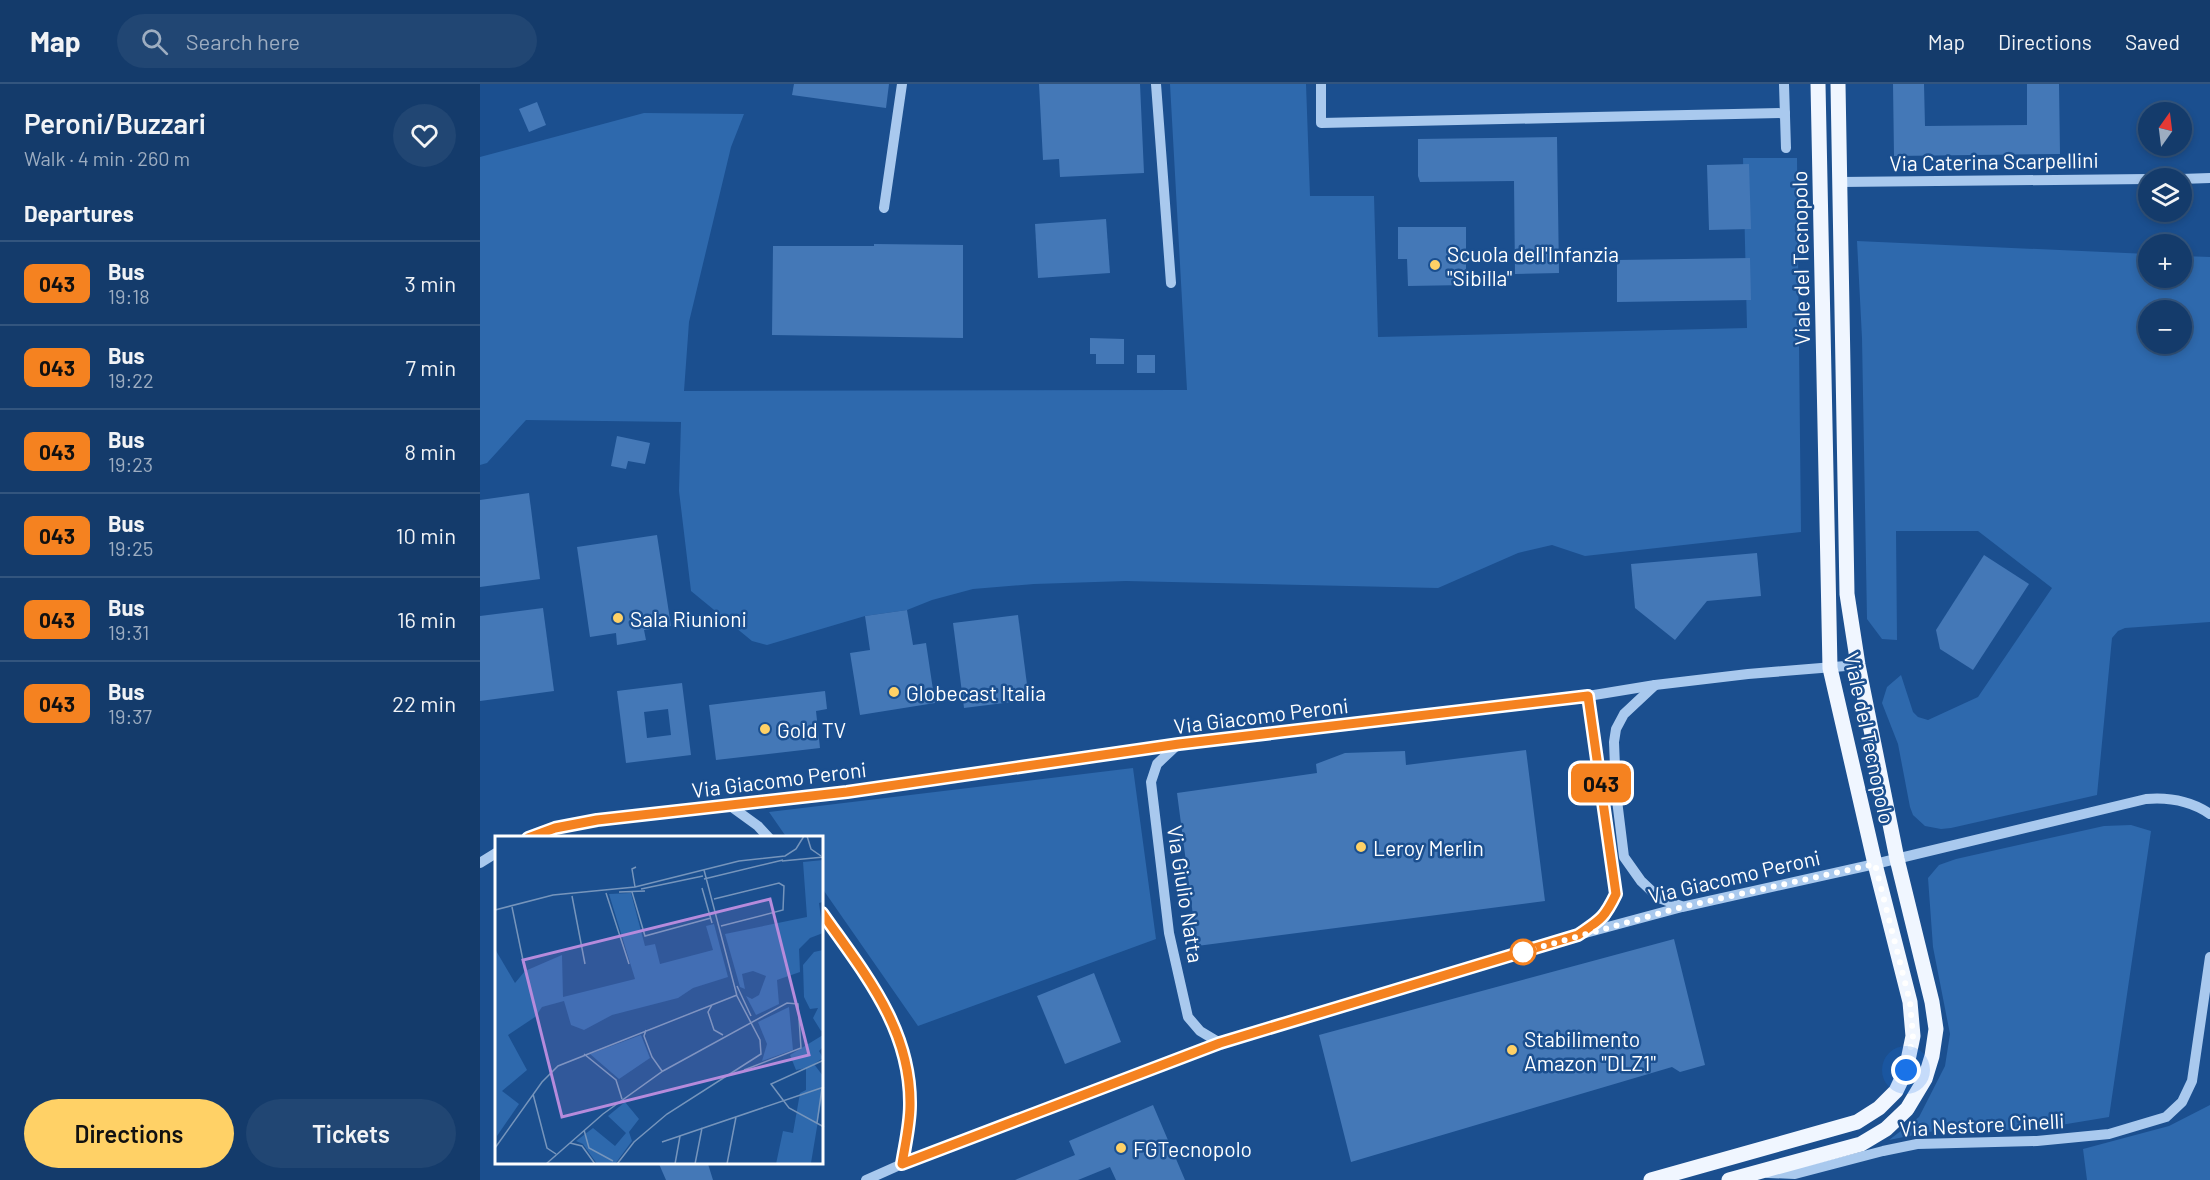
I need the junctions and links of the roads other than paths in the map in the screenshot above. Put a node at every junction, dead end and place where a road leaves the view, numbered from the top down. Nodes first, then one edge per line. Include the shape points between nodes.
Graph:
1 (902, 84) edge
2 (1156, 84) edge
3 (1321, 84) edge
4 (1784, 84) edge
5 (1818, 84) edge
6 (1838, 84) edge
7 (1785, 113) junction
8 (1786, 148) dead end
9 (2210, 178) edge
10 (2138, 179) edge
11 (2192, 179) edge
12 (1840, 182) junction
13 (884, 208) dead end
14 (1171, 283) dead end
15 (1858, 664) junction
16 (1830, 668) junction
17 (1655, 685) junction
18 (1588, 696) junction
19 (1179, 744) junction
20 (729, 805) junction
21 (2210, 814) edge
22 (534, 836) edge
23 (767, 836) edge
24 (495, 854) edge
25 (1897, 859) junction
26 (480, 863) edge
27 (1875, 864) junction
28 (1682, 907) junction
29 (824, 916) edge
30 (1578, 935) junction
31 (2210, 957) edge
32 (1220, 1043) junction
33 (902, 1164) junction
34 (1756, 1173) junction
35 (866, 1180) edge
36 (1651, 1180) edge
37 (1729, 1180) edge

1 - 13 street
2 - 14 street
3 - 7 street via 1321,123
4 - 7 street
5 - 16 main road, Viale del Tecnopolo
6 - 12 main road, Viale del Tecnopolo
7 - 8 street
9 - 11 street
10 - 12 street, Via Caterina Scarpellini
12 - 15 main road, Viale del Tecnopolo via 1847,594
15 - 16 street, Via Giacomo Peroni
15 - 25 main road, Viale del Tecnopolo
16 - 17 street, Via Giacomo Peroni
16 - 27 main road, Viale del Tecnopolo
17 - 18 street, Via Giacomo Peroni
17 - 28 street via 1624,714 1616,729 1615,772 1621,836 1624,857 1641,881 1659,898
18 - 19 street, Via Giacomo Peroni
18 - 30 street via 1616,894 1605,917
19 - 20 street, Via Giacomo Peroni
19 - 32 street, Via Giulio Natta via 1161,759 1151,782 1169,933 1188,1017 1200,1031
20 - 22 street, Via Giacomo Peroni via 575,823
20 - 23 street
21 - 25 street, Via Giacomo Peroni via 2192,804 2146,799
24 - 26 street
25 - 27 street, Via Giacomo Peroni
25 - 34 main road, Viale del Tecnopolo via 1935,1020 1932,1056 1925,1079 1907,1109 1886,1129 1861,1144
27 - 28 street, Via Giacomo Peroni
27 - 36 main road, Viale del Tecnopolo via 1910,1002 1913,1036 1906,1070 1896,1091 1857,1122
28 - 30 street, Via Giacomo Peroni
29 - 33 street via 894,1024 910,1104
30 - 32 street, Via Giacomo Peroni
31 - 34 street, Via Nestore Cinelli via 2192,1081 2182,1102 2166,1117 2109,1134 1917,1144 1795,1174
32 - 33 street, Via Giacomo Peroni
33 - 35 street, Via Giacomo Peroni
34 - 37 main road, Viale del Tecnopolo

